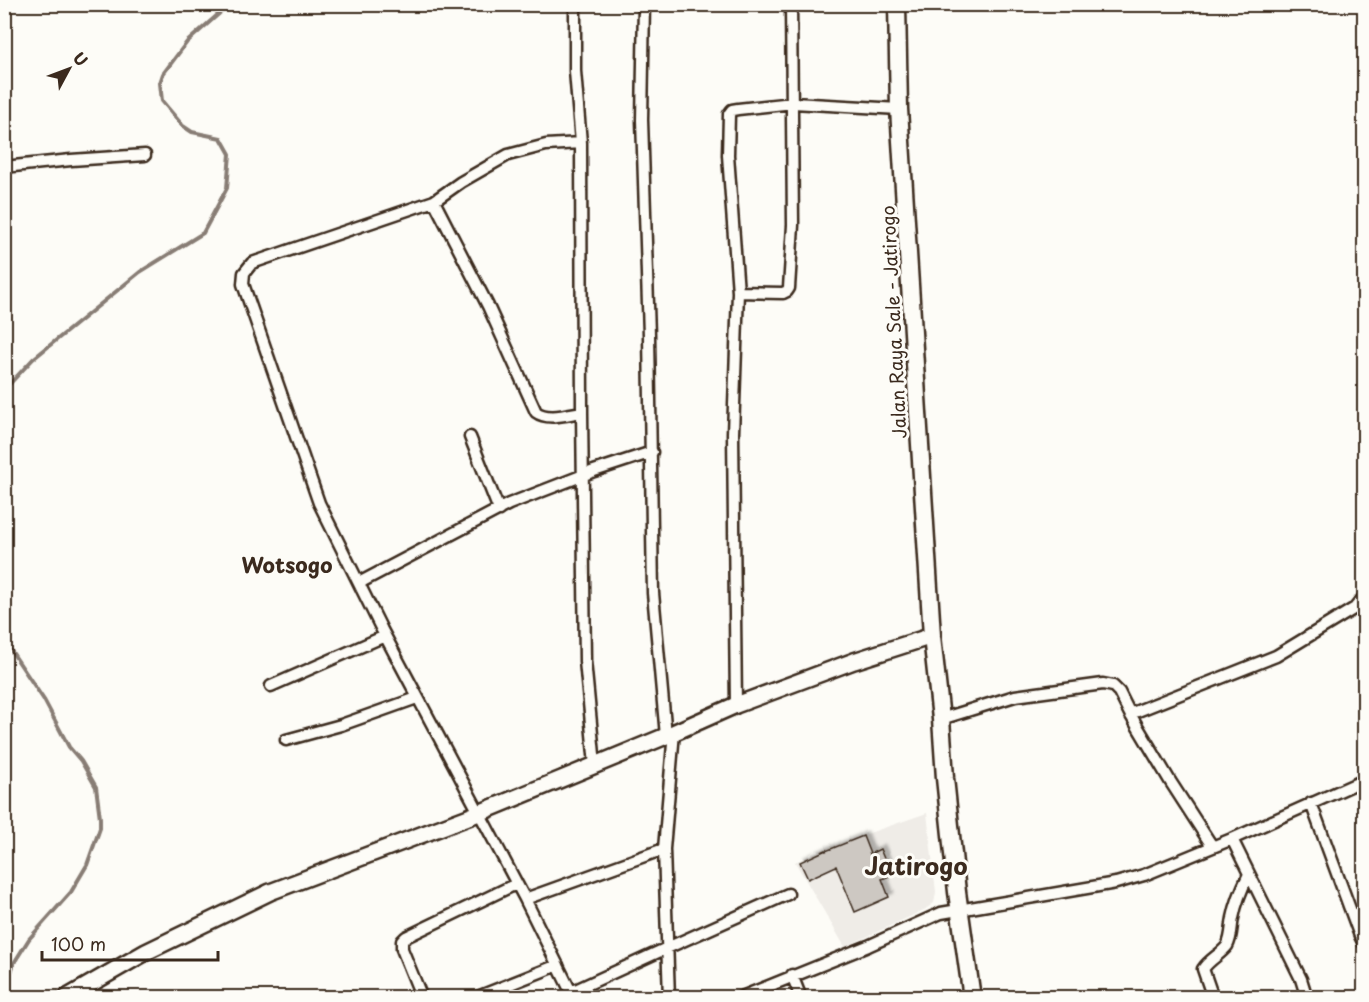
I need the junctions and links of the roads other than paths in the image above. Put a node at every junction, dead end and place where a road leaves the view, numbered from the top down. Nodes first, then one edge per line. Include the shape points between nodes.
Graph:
1 (575, 4) edge
2 (644, 4) edge
3 (791, 4) edge
4 (897, 4) edge
5 (793, 103) junction
6 (899, 109) junction
7 (581, 143) junction
8 (146, 155) dead end
9 (4, 167) edge
10 (434, 201) junction
11 (738, 292) junction
12 (582, 412) junction
13 (471, 437) dead end
14 (652, 452) junction
15 (583, 475) junction
16 (499, 510) junction
17 (359, 583) junction
18 (1365, 597) edge
19 (385, 636) junction
20 (932, 636) junction
21 (271, 686) dead end
22 (417, 698) junction
23 (736, 705) junction
24 (1130, 714) junction
25 (941, 719) junction
26 (670, 734) junction
27 (286, 740) dead end
28 (595, 765) junction
29 (1365, 780) edge
30 (1311, 803) junction
31 (478, 813) junction
32 (1232, 839) junction
33 (1212, 846) junction
34 (664, 849) junction
35 (1249, 874) junction
36 (516, 884) junction
37 (788, 894) dead end
38 (525, 899) junction
39 (959, 910) junction
40 (1363, 938) edge
41 (667, 948) junction
42 (558, 965) junction
43 (792, 975) junction
44 (572, 995) edge
45 (66, 998) edge
46 (422, 998) edge
47 (475, 998) edge
48 (669, 998) edge
49 (739, 998) edge
50 (801, 998) edge
51 (972, 998) edge
52 (1213, 998) edge
53 (1307, 998) edge

1 - 7 street
2 - 14 street via 642,120
3 - 5 street
4 - 6 main road, Jalan Raya Sale - Jatirogo
5 - 6 street
5 - 11 street via 789,288 783,293
5 - 11 street via 732,110 729,114 728,155
6 - 20 main road, Jalan Raya Sale - Jatirogo
7 - 10 street via 546,145 508,155
7 - 12 street
8 - 9 street
10 - 12 street via 536,412 548,417
10 - 17 street via 252,263 244,273 243,284 319,503
11 - 23 street via 733,433
12 - 15 street
13 - 16 street
14 - 15 street
14 - 26 street via 653,593
15 - 16 street
15 - 28 street via 585,662
16 - 17 street
17 - 19 street
18 - 24 street via 1355,608 1276,656
19 - 21 street
19 - 22 street
20 - 23 main road
20 - 25 main road, Jalan Raya Sale - Jatirogo
22 - 27 street
22 - 31 street
23 - 26 main road
24 - 25 street via 1119,692 1102,684 1015,696
24 - 33 street
25 - 39 main road, Jalan Raya Sale - Jatirogo
26 - 28 main road
26 - 34 street
28 - 31 main road
29 - 30 street
30 - 32 street
30 - 40 street
31 - 36 street
31 - 45 main road via 270,892 146,952
32 - 33 street
32 - 35 street
33 - 39 street via 1116,883
34 - 38 street
34 - 41 street
35 - 52 street via 1227,945 1203,969
35 - 53 street via 1301,978
36 - 38 street
36 - 46 street via 402,941
37 - 41 street
38 - 42 street
39 - 43 street via 941,913
39 - 51 main road, Jalan Raya Sale - Jatirogo
41 - 44 street
41 - 48 street
42 - 44 street
42 - 47 street
43 - 49 street
43 - 50 street

